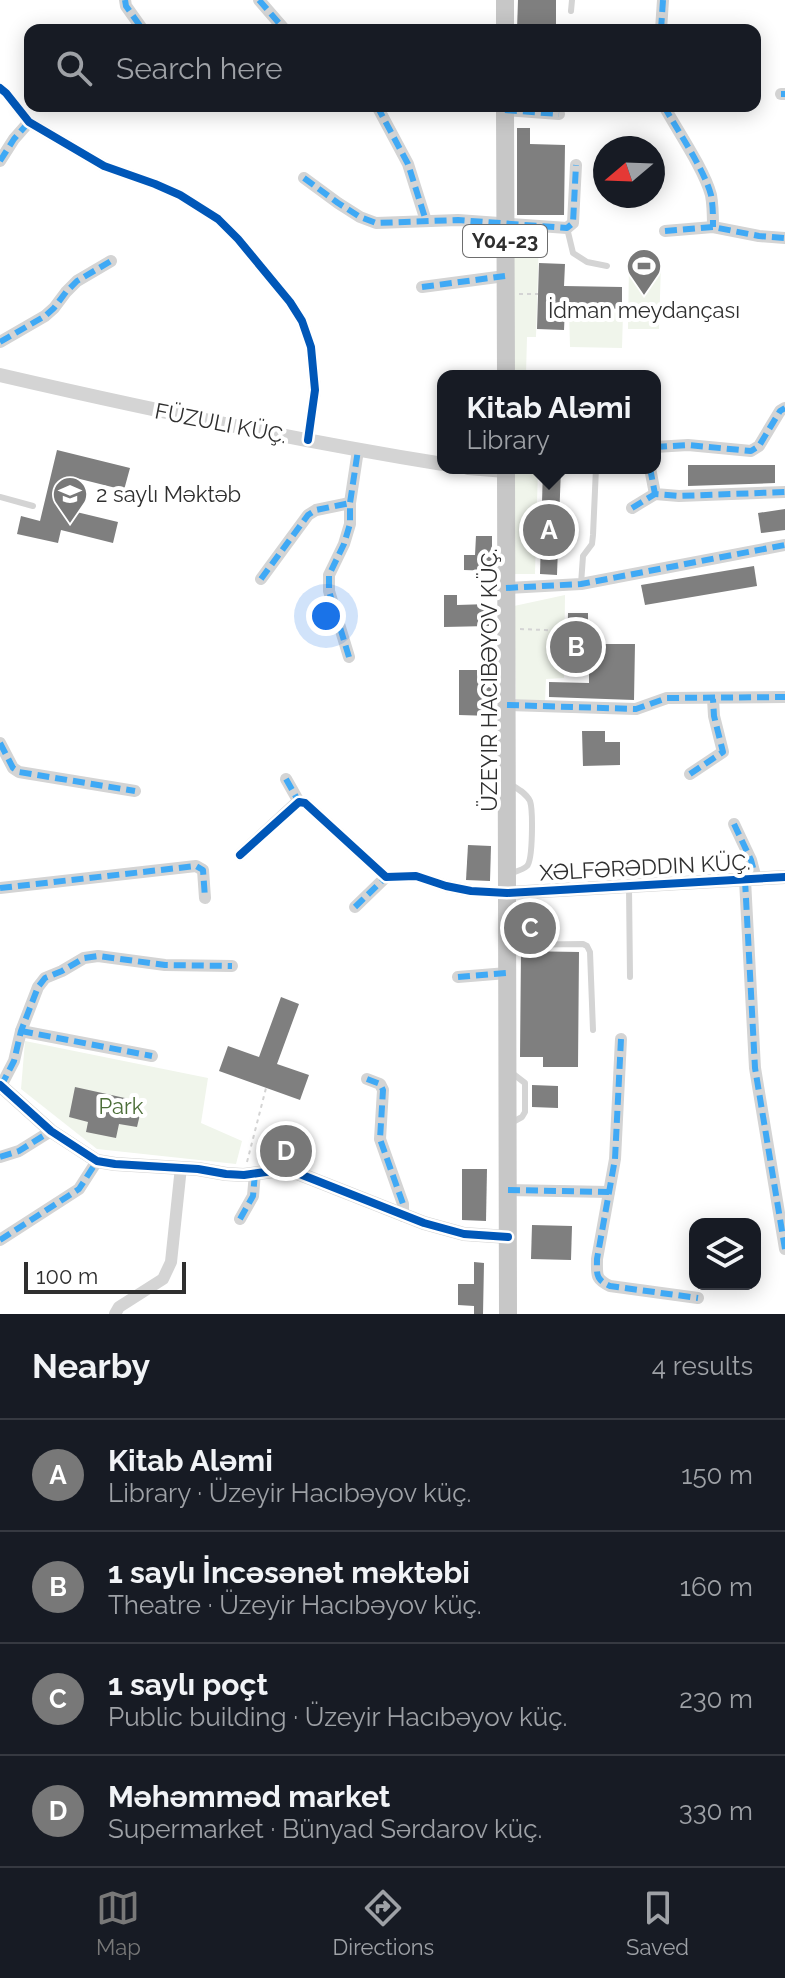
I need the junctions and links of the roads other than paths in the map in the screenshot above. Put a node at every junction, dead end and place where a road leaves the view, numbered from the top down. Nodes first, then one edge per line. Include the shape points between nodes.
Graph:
1 (125, 0) edge
2 (259, 0) edge
3 (505, 0) edge
4 (572, 0) edge
5 (663, 0) edge
6 (571, 11) dead end
7 (139, 24) edge
8 (280, 24) edge
9 (505, 24) edge
10 (661, 24) edge
11 (0, 88) edge
12 (380, 112) edge
13 (505, 112) edge
14 (541, 112) edge
15 (667, 112) edge
16 (559, 114) dead end
17 (29, 122) junction
18 (0, 161) edge
19 (576, 165) dead end
20 (304, 178) dead end
21 (426, 221) junction
22 (505, 225) junction
23 (713, 227) junction
24 (567, 228) junction
25 (665, 231) dead end
26 (785, 238) edge
27 (111, 261) dead end
28 (607, 266) dead end
29 (506, 285) junction
30 (422, 287) dead end
31 (0, 342) edge
32 (506, 370) edge
33 (0, 375) edge
34 (785, 408) edge
35 (308, 440) junction
36 (661, 447) edge
37 (358, 450) junction
38 (437, 463) edge
39 (506, 474) edge
40 (596, 474) edge
41 (651, 474) edge
42 (785, 492) edge
43 (655, 494) junction
44 (0, 497) edge
45 (350, 503) junction
46 (33, 506) dead end
47 (632, 508) dead end
48 (785, 545) edge
49 (261, 579) dead end
50 (581, 584) junction
51 (506, 588) junction
52 (349, 657) dead end
53 (785, 697) edge
54 (713, 699) junction
55 (507, 705) junction
56 (0, 743) edge
57 (690, 774) dead end
58 (286, 779) dead end
59 (135, 791) dead end
60 (299, 802) junction
61 (734, 824) dead end
62 (240, 855) dead end
63 (386, 877) junction
64 (785, 877) edge
65 (751, 879) junction
66 (507, 884) junction
67 (629, 886) junction
68 (0, 888) edge
69 (205, 898) dead end
70 (355, 907) dead end
71 (507, 945) junction
72 (232, 966) dead end
73 (507, 973) junction
74 (458, 977) dead end
75 (630, 977) dead end
76 (593, 1030) dead end
77 (21, 1031) junction
78 (621, 1039) dead end
79 (152, 1056) dead end
80 (367, 1079) dead end
81 (0, 1085) edge
82 (51, 1131) junction
83 (0, 1157) edge
84 (97, 1161) junction
85 (181, 1167) junction
86 (249, 1174) junction
87 (508, 1190) junction
88 (609, 1192) junction
89 (403, 1216) junction
90 (240, 1219) dead end
91 (508, 1237) junction
92 (0, 1240) edge
93 (785, 1249) edge
94 (698, 1298) dead end
95 (115, 1314) edge
96 (508, 1314) edge

1 - 7 street
2 - 8 street
3 - 9 main road
4 - 6 lane
5 - 10 street
11 - 17 street
12 - 21 street via 408,164
13 - 22 main road, Y04-23
14 - 16 street
15 - 23 street via 710,193
17 - 18 street
17 - 35 street via 104,166 180,195 238,239 302,321 311,347 315,390
19 - 24 street via 575,215
20 - 21 street via 376,223
21 - 22 street
22 - 24 street
22 - 29 main road, Y04-23
23 - 25 street
23 - 26 street
24 - 28 lane via 573,253
27 - 31 street via 77,281 45,316
29 - 30 street
29 - 32 main road, Y04-23
33 - 35 street, FÜZULI KÜÇ.
34 - 36 street via 751,451
35 - 37 street, FÜZULI KÜÇ.
37 - 38 street, FÜZULI KÜÇ.
37 - 45 street
39 - 51 main road
40 - 50 lane via 592,544 583,556
41 - 43 street
42 - 43 street
43 - 47 street
44 - 46 lane
45 - 49 street via 308,515
45 - 52 street via 350,524 329,575
48 - 50 street
50 - 51 street
51 - 55 main road
53 - 54 street
54 - 55 street via 667,698 636,709
54 - 57 street via 723,752
55 - 66 main road
56 - 59 street via 19,772
58 - 60 street
60 - 62 street
60 - 63 street
61 - 65 street via 751,860
63 - 66 street via 416,876 471,891
63 - 70 street
64 - 65 street, XƏLFƏRƏDDIN KÜÇ.
65 - 67 street, XƏLFƏRƏDDIN KÜÇ.
65 - 93 street, XƏLFƏRƏDDIN KÜÇ. via 755,1068
66 - 67 street, XƏLFƏRƏDDIN KÜÇ.
66 - 71 main road
67 - 75 lane
68 - 69 street via 196,866 203,870
71 - 73 main road
71 - 76 lane via 587,946
72 - 77 street via 84,958 45,978
73 - 74 street
73 - 87 main road
77 - 79 street
77 - 81 street via 14,1061
78 - 88 street
80 - 89 street via 383,1090 380,1139
81 - 82 street
82 - 83 street
82 - 84 street
84 - 85 street
84 - 92 street via 79,1189
85 - 86 street
85 - 95 street via 171,1262 163,1279
86 - 89 street via 296,1171
86 - 90 street via 253,1196
87 - 88 street
87 - 91 main road
88 - 94 street via 597,1259 600,1281
89 - 91 street via 447,1231
91 - 96 main road

